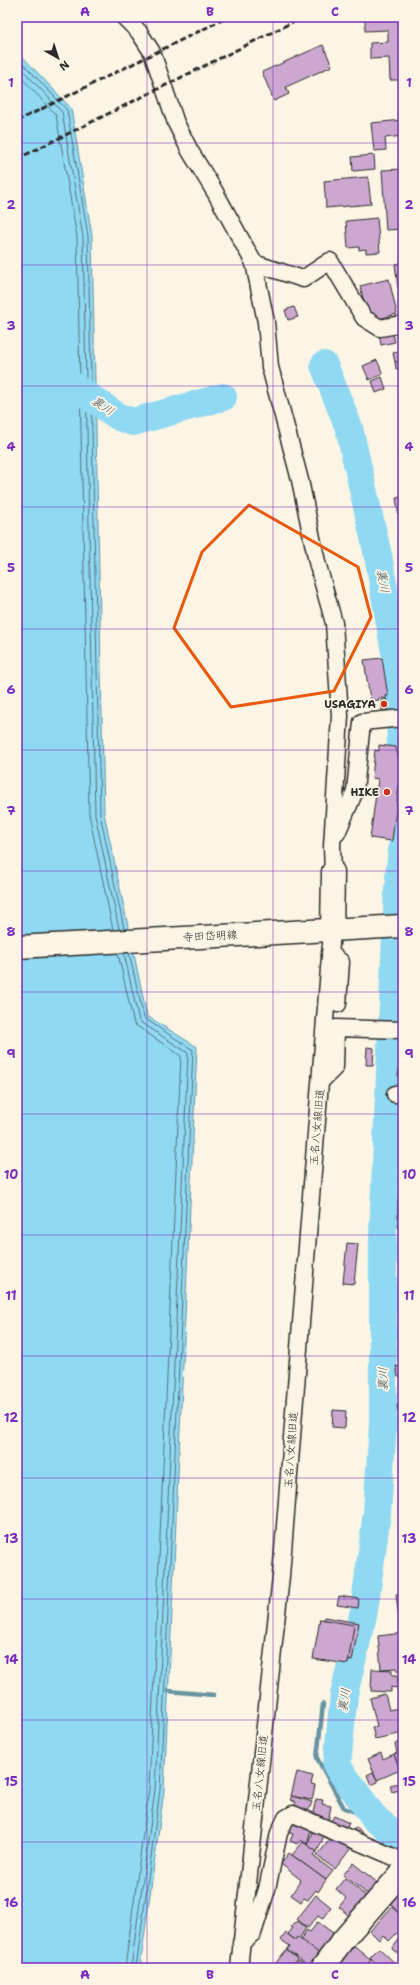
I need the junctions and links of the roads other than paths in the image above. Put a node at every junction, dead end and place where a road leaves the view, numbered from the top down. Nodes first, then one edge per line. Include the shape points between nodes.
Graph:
1 (124, 17) edge
2 (254, 263) junction
3 (403, 324) edge
4 (397, 719) edge
5 (332, 846) junction
6 (333, 872) joint
7 (403, 926) edge
8 (332, 931) junction
9 (17, 947) edge
10 (330, 953) junction
11 (336, 1028) junction
12 (400, 1029) edge
13 (321, 1081) junction
14 (403, 1861) edge
15 (403, 1871) edge
16 (241, 1943) junction
17 (239, 1968) edge
18 (322, 1968) edge

1 - 2 street via 139,32 152,52 176,123
2 - 3 street via 303,279 330,261 364,318 380,328
2 - 5 street via 266,322 270,367 300,480 316,562 334,623 340,716
4 - 5 street via 362,722 355,791
5 - 6 street
6 - 8 main road
7 - 8 main road, 寺田岱明線
8 - 9 main road, 寺田岱明線
8 - 10 street, 玉名八女線旧道
10 - 11 street via 341,962
10 - 13 street, 玉名八女線旧道
11 - 12 street
11 - 13 street via 335,1067
13 - 16 street, 玉名八女線旧道 via 281,1576
14 - 16 street via 293,1814 286,1818 280,1833 267,1889 253,1932
15 - 18 main road
16 - 17 street, 玉名八女線旧道

